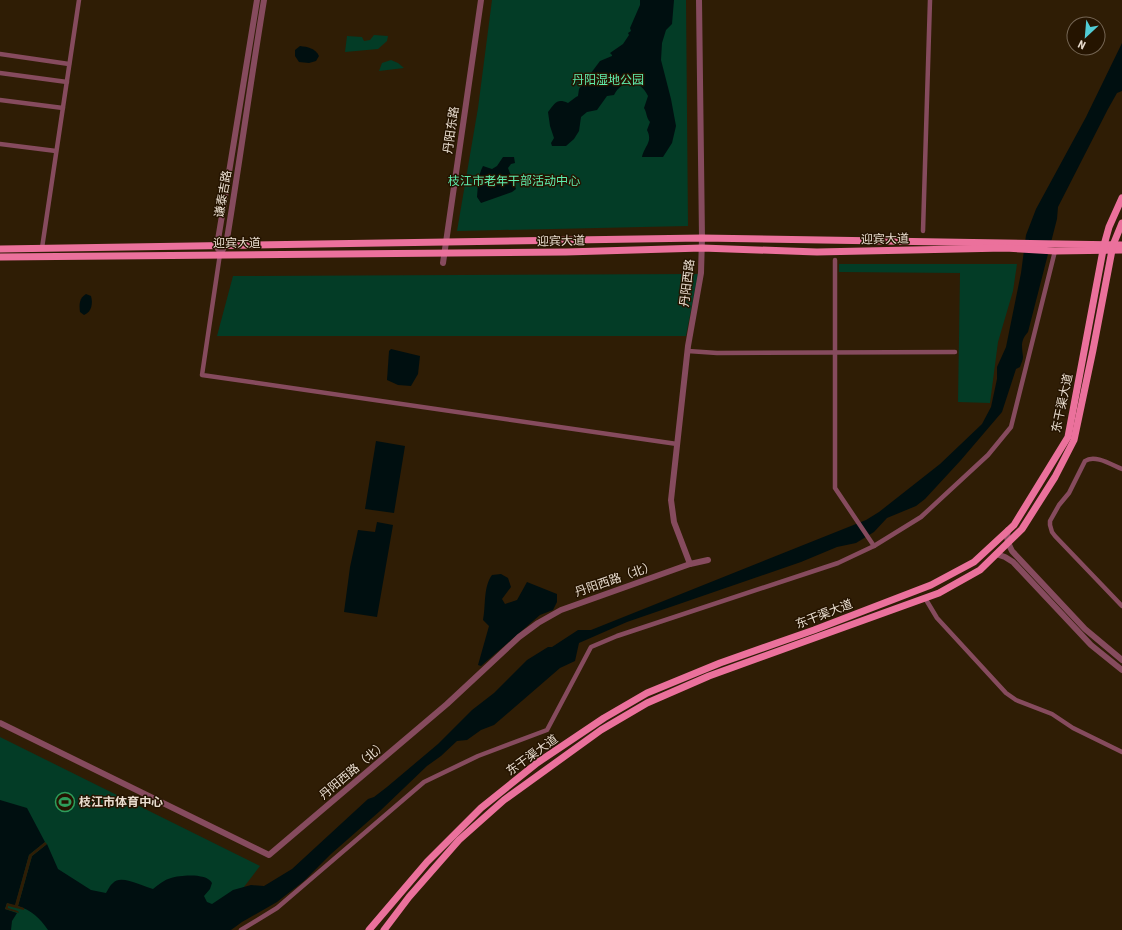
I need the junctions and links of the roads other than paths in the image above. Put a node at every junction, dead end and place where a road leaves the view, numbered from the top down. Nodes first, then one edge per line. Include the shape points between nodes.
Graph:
1 (79, 0) edge
2 (258, 0) edge
3 (264, 0) edge
4 (481, 0) edge
5 (699, 0) edge
6 (930, 0) edge
7 (0, 54) edge
8 (69, 64) junction
9 (0, 72) edge
10 (67, 82) junction
11 (0, 100) edge
12 (63, 108) junction
13 (0, 144) edge
14 (56, 151) junction
15 (1122, 198) edge
16 (1122, 223) edge
17 (922, 231) dead end
18 (702, 238) junction
19 (446, 243) junction
20 (217, 246) junction
21 (226, 246) junction
22 (1017, 247) junction
23 (1103, 247) junction
24 (1119, 247) edge
25 (42, 248) junction
26 (702, 248) junction
27 (1050, 248) junction
28 (0, 249) edge
29 (445, 253) junction
30 (220, 254) junction
31 (0, 257) edge
32 (835, 260) dead end
33 (442, 263) dead end
34 (688, 351) junction
35 (835, 352) junction
36 (956, 352) dead end
37 (677, 444) junction
38 (1122, 469) edge
39 (1008, 530) junction
40 (1008, 543) junction
41 (874, 546) junction
42 (996, 554) junction
43 (708, 560) dead end
44 (690, 564) junction
45 (925, 598) junction
46 (1122, 606) edge
47 (1122, 660) edge
48 (1122, 670) edge
49 (0, 723) edge
50 (1122, 752) edge
51 (240, 930) edge
52 (369, 930) edge
53 (384, 930) edge

1 - 8 street
2 - 20 street, 谦泰吉路
3 - 21 street, 谦泰吉路
4 - 19 street, 丹阳东路
5 - 18 street, 丹阳西路
6 - 17 street
7 - 8 street
8 - 10 street
9 - 10 street
10 - 12 street
11 - 12 street
12 - 14 street
13 - 14 street
14 - 25 street
15 - 23 main road, 东干渠大道
16 - 24 main road, 东干渠大道
18 - 19 main road, 迎宾大道
18 - 22 main road, 迎宾大道
18 - 26 street, 丹阳西路
19 - 21 main road, 迎宾大道
19 - 29 street, 丹阳东路
20 - 21 main road, 迎宾大道
20 - 25 main road, 迎宾大道
20 - 30 street
21 - 30 street, 谦泰吉路
22 - 26 main road, 迎宾大道 via 817,252
22 - 27 main road, 迎宾大道
23 - 24 main road, 迎宾大道
23 - 27 main road, 迎宾大道
23 - 39 main road, 东干渠大道 via 1068,437 1014,525
24 - 40 main road, 东干渠大道 via 1074,440 1051,484 1022,529
25 - 28 main road, 迎宾大道
26 - 29 main road, 迎宾大道
26 - 34 street, 丹阳西路 via 701,273
27 - 41 street via 1011,427 988,455 921,517
29 - 30 main road, 迎宾大道
29 - 33 street, 丹阳东路
30 - 31 main road, 迎宾大道
30 - 37 street via 202,375
32 - 35 street
34 - 35 street
34 - 37 street, 丹阳西路
35 - 36 street
35 - 41 street via 835,488
37 - 44 street, 丹阳西路 via 671,500 674,522
38 - 46 street via 1096,459 1085,461 1050,525 1055,536
39 - 40 street
39 - 52 main road, 东干渠大道 via 974,562 931,585 720,663 647,693 604,718 537,763 481,808 427,862
40 - 42 main road, 东干渠大道
40 - 47 street via 1085,629
41 - 51 street via 838,563 617,636 591,647 547,730 478,756 424,782 277,908
42 - 45 main road, 东干渠大道 via 980,570
42 - 48 street via 1005,556 1013,562 1082,636
43 - 44 street, 丹阳西路（北）
44 - 49 street, 丹阳西路（北） via 561,610 538,622 447,704 269,855
45 - 50 street via 937,618 1016,700 1052,714 1073,728
45 - 53 main road, 东干渠大道 via 709,676 647,704 601,730 504,800 459,840

